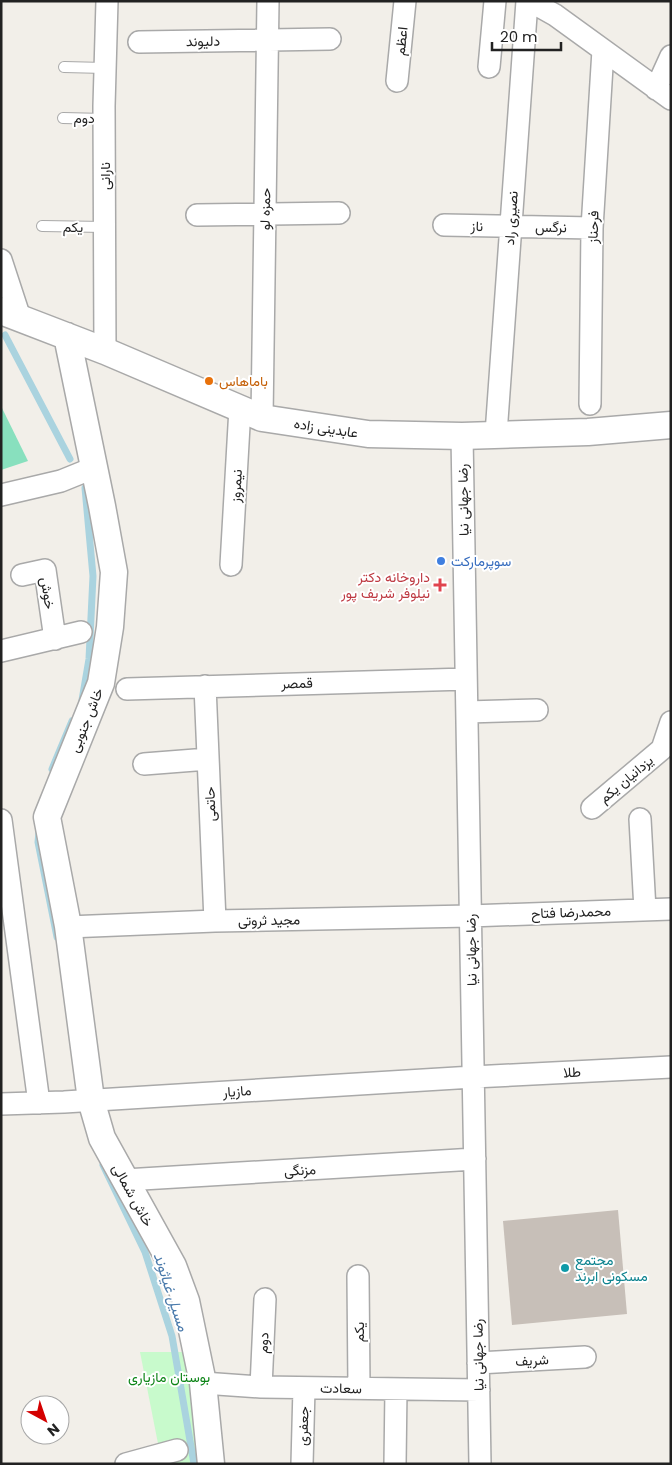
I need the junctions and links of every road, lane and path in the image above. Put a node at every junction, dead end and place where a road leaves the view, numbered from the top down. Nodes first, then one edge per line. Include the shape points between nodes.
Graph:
1 (107, 1) edge
2 (268, 1) edge
3 (405, 1) edge
4 (494, 1) edge
5 (528, 1) edge
6 (330, 39) dead end
7 (267, 40) junction
8 (139, 42) dead end
9 (602, 50) junction
10 (671, 56) edge
11 (64, 67) dead end
12 (489, 67) dead end
13 (105, 68) junction
14 (397, 81) dead end
15 (663, 94) edge
16 (63, 118) dead end
17 (105, 118) junction
18 (339, 213) dead end
19 (197, 215) dead end
20 (265, 216) junction
21 (444, 225) dead end
22 (42, 226) dead end
23 (105, 227) junction
24 (511, 227) junction
25 (592, 228) junction
26 (1, 260) edge
27 (11, 315) edge
28 (67, 336) junction
29 (105, 351) junction
30 (590, 404) dead end
31 (251, 413) junction
32 (671, 426) edge
33 (496, 434) junction
34 (462, 436) junction
35 (93, 468) junction
36 (1, 495) edge
37 (231, 565) dead end
38 (22, 575) dead end
39 (81, 632) dead end
40 (55, 639) junction
41 (1, 652) edge
42 (466, 679) junction
43 (205, 686) junction
44 (127, 689) dead end
45 (537, 710) dead end
46 (467, 712) junction
47 (671, 722) edge
48 (666, 748) edge
49 (208, 759) junction
50 (144, 764) dead end
51 (592, 808) dead end
52 (640, 818) dead end
53 (1, 820) edge
54 (671, 909) edge
55 (645, 910) junction
56 (470, 916) junction
57 (215, 921) junction
58 (68, 927) junction
59 (671, 1066) edge
60 (473, 1077) junction
61 (91, 1100) junction
62 (39, 1103) junction
63 (1, 1104) edge
64 (475, 1160) junction
65 (125, 1180) junction
66 (358, 1276) dead end
67 (265, 1299) dead end
68 (586, 1357) dead end
69 (478, 1363) junction
70 (203, 1383) junction
71 (261, 1387) junction
72 (304, 1388) junction
73 (359, 1388) junction
74 (396, 1389) junction
75 (479, 1390) junction
76 (176, 1450) dead end
77 (126, 1464) edge
78 (211, 1464) edge
79 (302, 1464) edge
80 (394, 1464) edge
81 (480, 1464) edge

1 - 13 street, نارانی
2 - 7 street, حمزه لو
3 - 14 street, اعظم
4 - 12 street
5 - 9 street via 555,15
5 - 24 street, نصیری راد
6 - 7 street, دلیوند
7 - 8 street, دلیوند
7 - 20 street, حمزه لو
9 - 15 street
9 - 25 street, فرحناز
10 - 15 street
11 - 13 lane
13 - 17 street, نارانی
16 - 17 lane, دوم
17 - 23 street, نارانی
18 - 20 street
19 - 20 street
20 - 31 street, حمزه لو
21 - 24 street, ناز
22 - 23 lane, یکم
23 - 29 street, نارانی
24 - 25 street, نرگس
24 - 33 street, نصیری راد
25 - 30 street, فرحناز
26 - 27 street
27 - 28 street, عابدینی زاده
28 - 29 street, عابدینی زاده
28 - 35 street, خاش جنوبی
29 - 31 street, عابدینی زاده
31 - 34 street, عابدینی زاده via 368,434
31 - 37 street, نیمروز
32 - 33 street, عابدینی زاده
33 - 34 street, عابدینی زاده
34 - 42 street, رضا جهانی نیا
35 - 36 street via 62,482
35 - 58 street, خاش جنوبی via 114,572 110,627 101,684 47,817
38 - 40 street, خوش via 44,570
39 - 40 street
40 - 41 street
42 - 43 street, قمصر
42 - 46 street, رضا جهانی نیا
43 - 44 street, قمصر
43 - 49 street, حاتمی
45 - 46 street
46 - 56 street, رضا جهانی نیا
47 - 48 street, یزدانیان یکم
48 - 51 street, یزدانیان یکم
49 - 50 street
49 - 57 street, حاتمی
52 - 55 street
53 - 62 street
54 - 55 street, محمدرضا فتاح
55 - 56 street, محمدرضا فتاح
56 - 57 street, مجید ثروتی
56 - 60 street, رضا جهانی نیا
57 - 58 street, مجید ثروتی
58 - 61 street, خاش جنوبی
59 - 60 street, طلا
60 - 61 street, مازیار
60 - 64 street, رضا جهانی نیا
61 - 62 street, مازیار
61 - 65 street, خاش شمالی via 102,1138
62 - 63 street, مازیار
64 - 65 street, مزنگی
64 - 69 street, رضا جهانی نیا
65 - 70 street, خاش شمالی via 173,1266 186,1301
66 - 73 street, یکم
67 - 71 street, دوم
68 - 69 street, شریف
69 - 75 street, رضا جهانی نیا
70 - 71 street, سعادت
70 - 78 street, خاش شمالی
71 - 72 street, سعادت
72 - 73 street, سعادت
72 - 79 street, جعفری
73 - 74 street, سعادت
74 - 75 street, سعادت
74 - 80 street
75 - 81 street, رضا جهانی نیا
76 - 77 street

